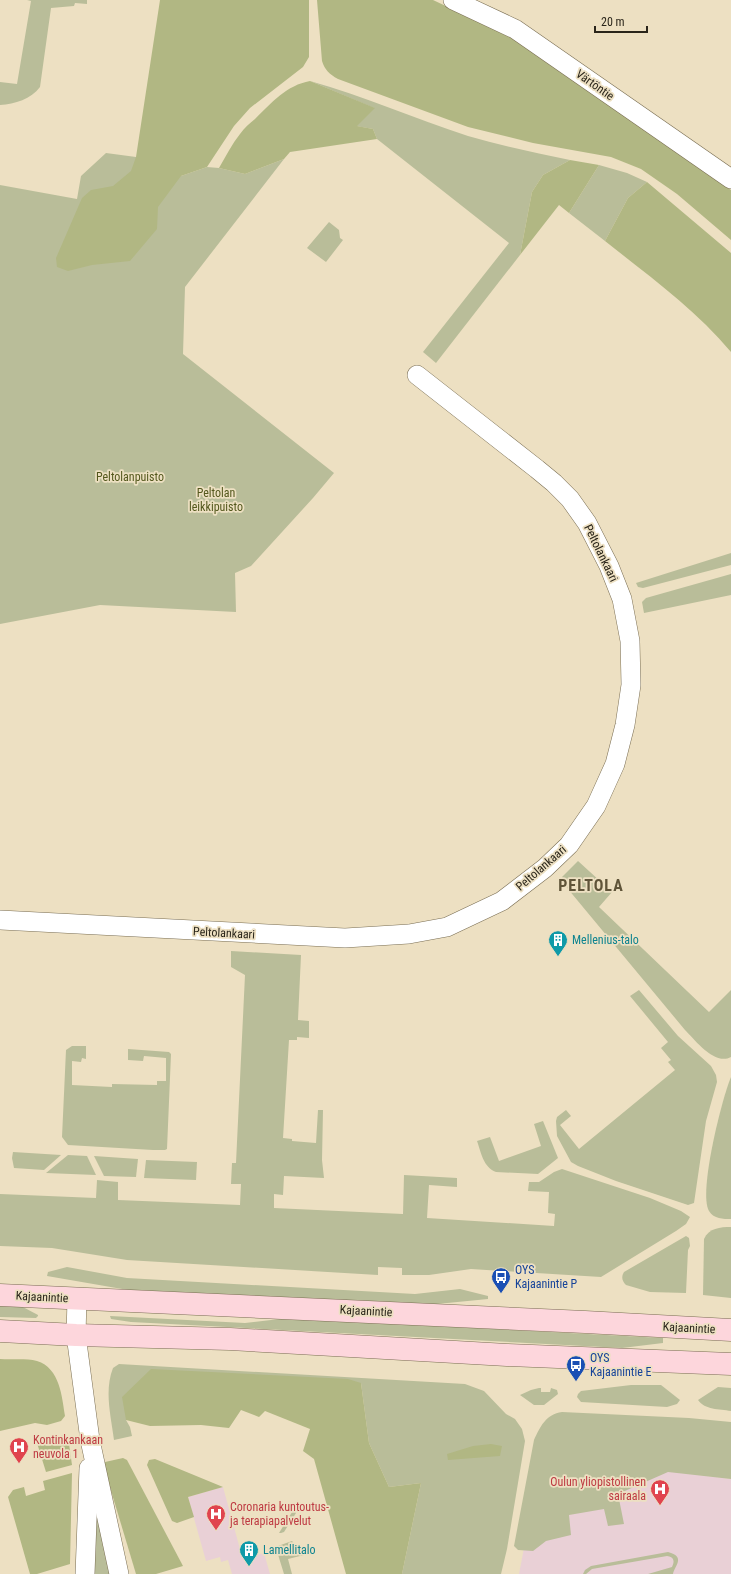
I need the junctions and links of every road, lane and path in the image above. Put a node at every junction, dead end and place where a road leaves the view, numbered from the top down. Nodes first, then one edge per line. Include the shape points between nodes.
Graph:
1 (453, 0) edge
2 (731, 179) edge
3 (417, 374) dead end
4 (0, 920) edge
5 (0, 1295) edge
6 (77, 1299) junction
7 (731, 1330) edge
8 (0, 1331) edge
9 (76, 1335) junction
10 (731, 1364) edge
11 (90, 1440) junction
12 (85, 1574) edge
13 (119, 1574) edge

1 - 2 street, Värtöntie via 515,29
3 - 4 street, Peltolankaari via 543,474 570,499 587,523 606,559 622,599 630,641 631,685 625,725 615,764 596,806 569,845 545,868 502,901 447,927 409,934 345,938
5 - 6 main road, Kajaanintie
6 - 7 main road, Kajaanintie
6 - 9 street
8 - 9 main road
9 - 10 main road via 230,1339 507,1355
9 - 11 street
11 - 12 street
11 - 13 street

